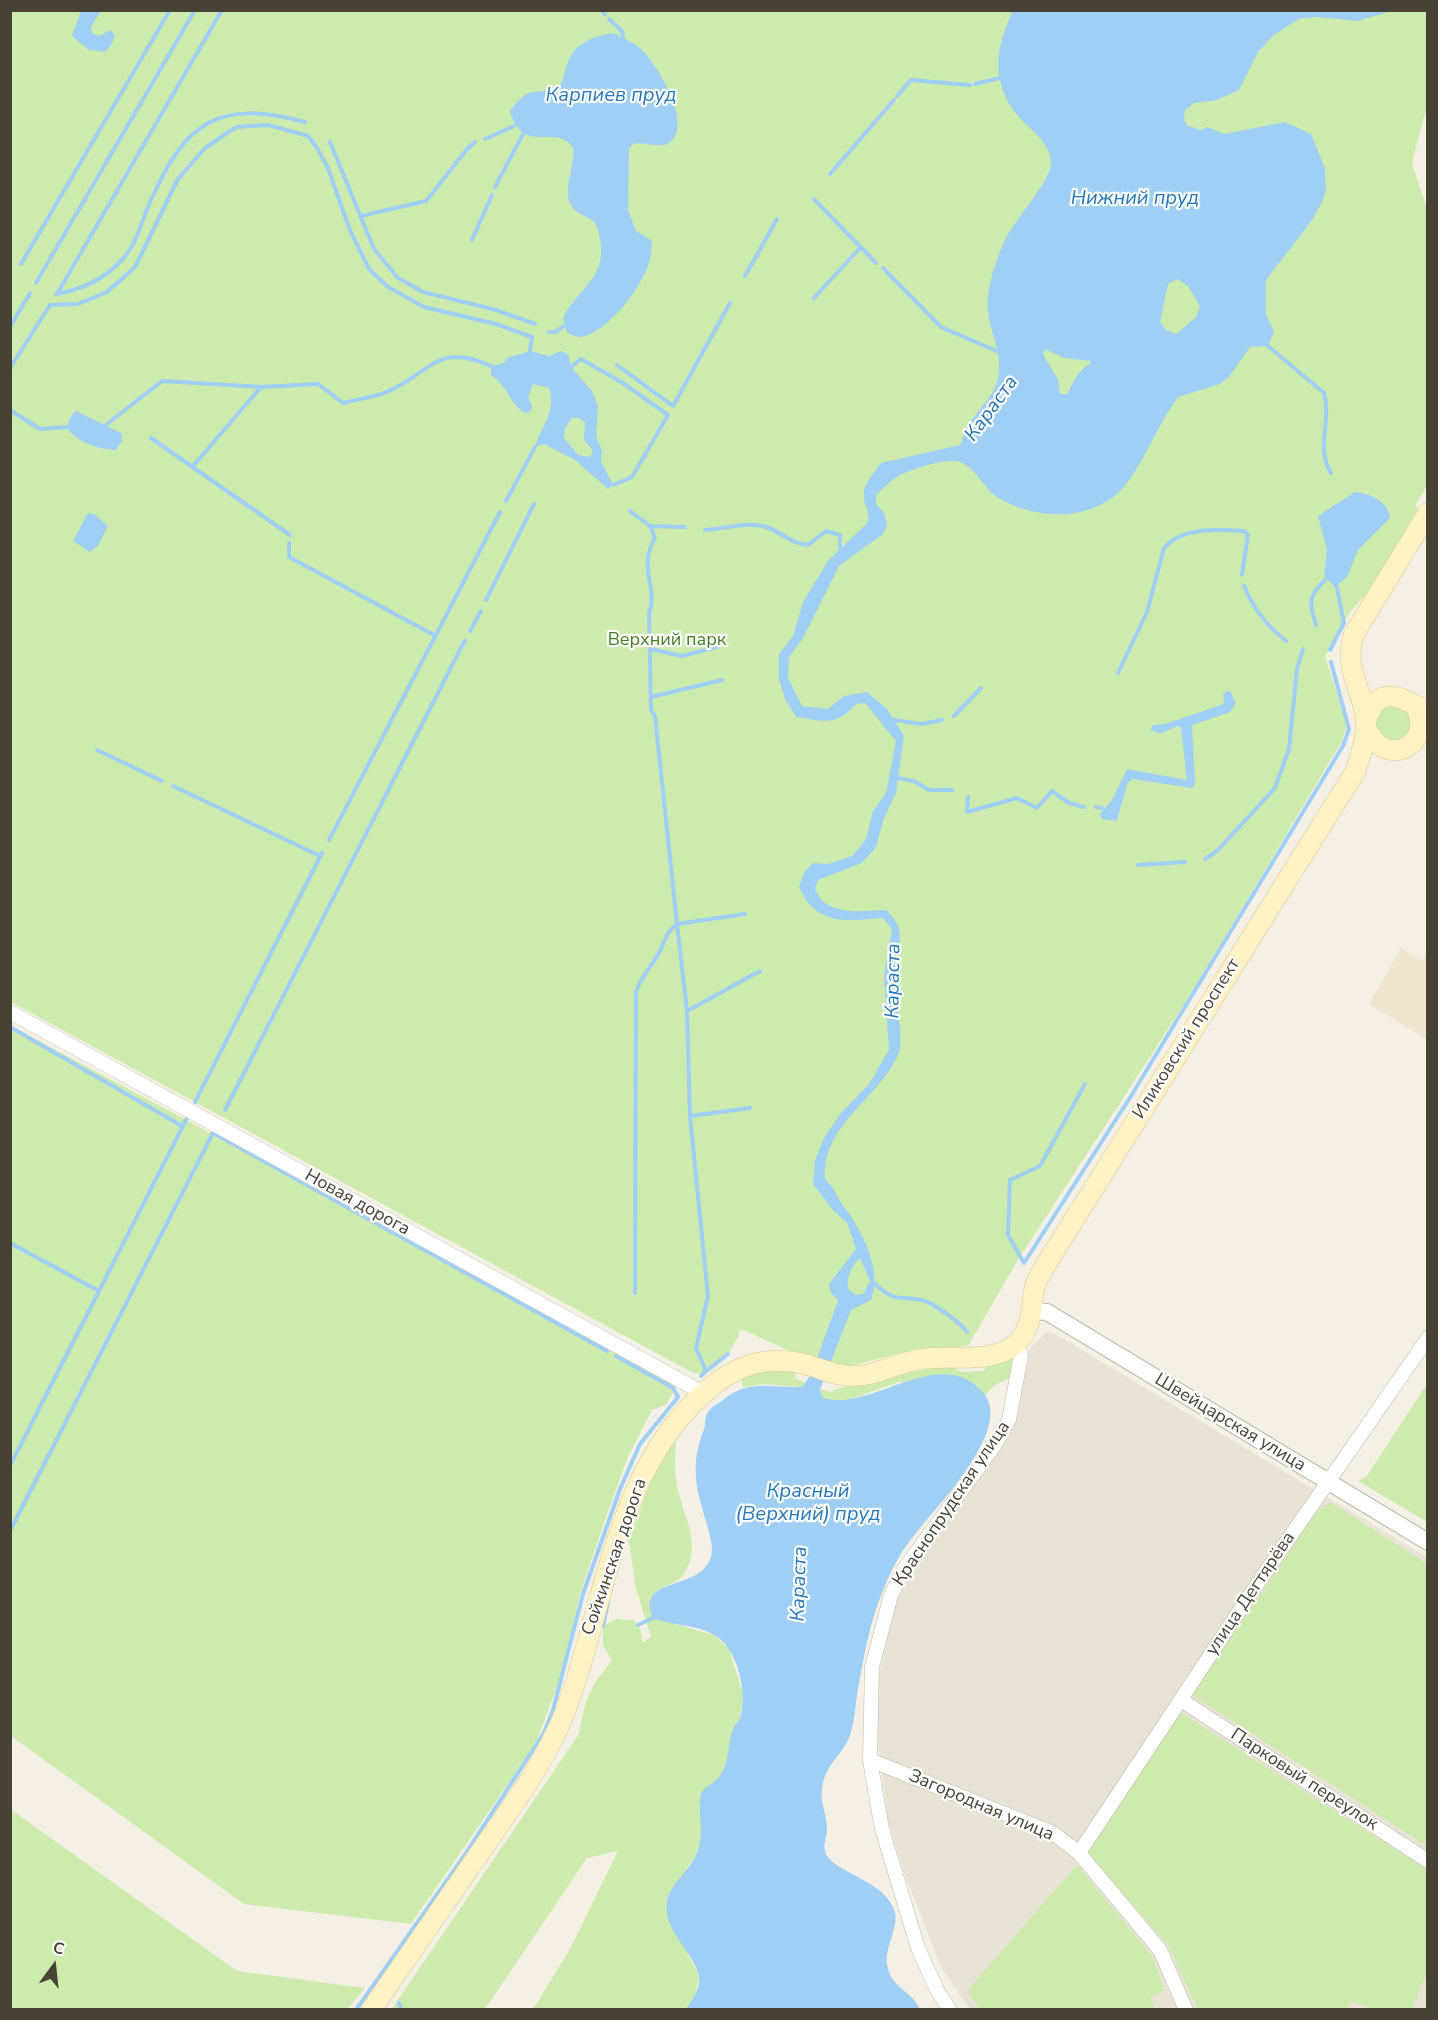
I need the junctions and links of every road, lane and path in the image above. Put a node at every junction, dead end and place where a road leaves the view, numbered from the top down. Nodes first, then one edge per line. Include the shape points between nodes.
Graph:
1 (1428, 513) edge
2 (1416, 705) edge
3 (1366, 724) junction
4 (1428, 746) edge
5 (1405, 749) junction
6 (1355, 772) junction
7 (10, 1012) edge
8 (1031, 1311) junction
9 (1428, 1338) edge
10 (1016, 1344) junction
11 (704, 1393) junction
12 (1329, 1483) junction
13 (1428, 1542) edge
14 (1181, 1700) junction
15 (870, 1760) junction
16 (1079, 1853) junction
17 (1428, 1861) edge
18 (371, 2010) edge
19 (950, 2010) edge
20 (1186, 2010) edge

1 - 3 main road, Иликовский проспект via 1354,634 1350,647 1349,661
2 - 3 main road via 1397,696 1379,700 1369,712
2 - 5 main road via 1422,722 1420,733
3 - 5 main road via 1372,740 1381,748
3 - 6 main road, Иликовский проспект
4 - 5 main road
5 - 6 main road, Иликовский проспект via 1373,756
6 - 8 main road, Иликовский проспект via 1045,1266 1036,1283
7 - 11 street, Новая дорога
8 - 10 main road, Краснопрудская улица
8 - 12 street, Швейцарская улица via 1047,1312
9 - 12 street, улица Дегтярёва
10 - 11 main road, Сойкинская дорога via 988,1355 921,1359 858,1376 779,1359 751,1362
10 - 15 street, Краснопрудская улица via 1021,1355 1009,1420 915,1554 891,1595 872,1667
11 - 18 main road, Сойкинская дорога via 668,1432 643,1475 609,1565 571,1692 548,1749
12 - 13 street, Швейцарская улица
12 - 14 street, улица Дегтярёва
14 - 16 street, улица Дегтярёва
14 - 17 street, Парковый переулок
15 - 16 street, Загородная улица via 1053,1833
15 - 19 street, Краснопрудская улица via 882,1829 918,1948
16 - 20 street, Загородная улица via 1160,1950

